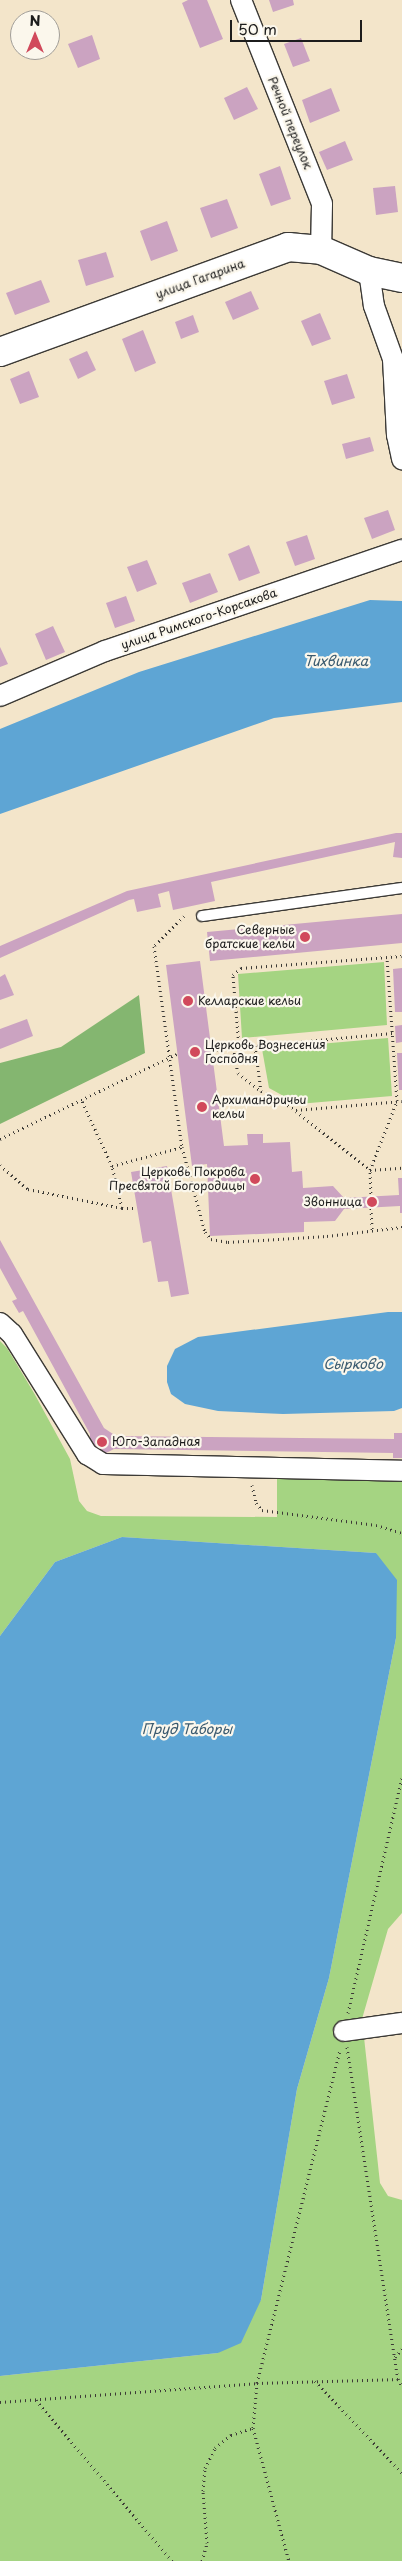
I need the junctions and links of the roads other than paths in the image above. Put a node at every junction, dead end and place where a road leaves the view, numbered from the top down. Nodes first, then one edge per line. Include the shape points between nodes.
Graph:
1 (241, 0) edge
2 (321, 250) junction
3 (368, 271) junction
4 (402, 278) edge
5 (0, 352) edge
6 (398, 357) edge
7 (402, 459) edge
8 (402, 550) edge
9 (0, 696) edge
10 (402, 888) edge
11 (202, 916) dead end
12 (0, 1323) edge
13 (402, 1471) edge
14 (402, 2023) edge
15 (344, 2031) road end

1 - 2 street, Речной переулок via 322,204
2 - 3 street, улица Гагарина
2 - 5 street, улица Гагарина via 288,247
3 - 4 street, улица Гагарина
3 - 6 street via 374,306
6 - 7 street via 397,435
8 - 9 street, улица Римского-Корсакова via 105,651
10 - 11 lane
12 - 13 street via 12,1334 87,1454 104,1464
14 - 15 street

